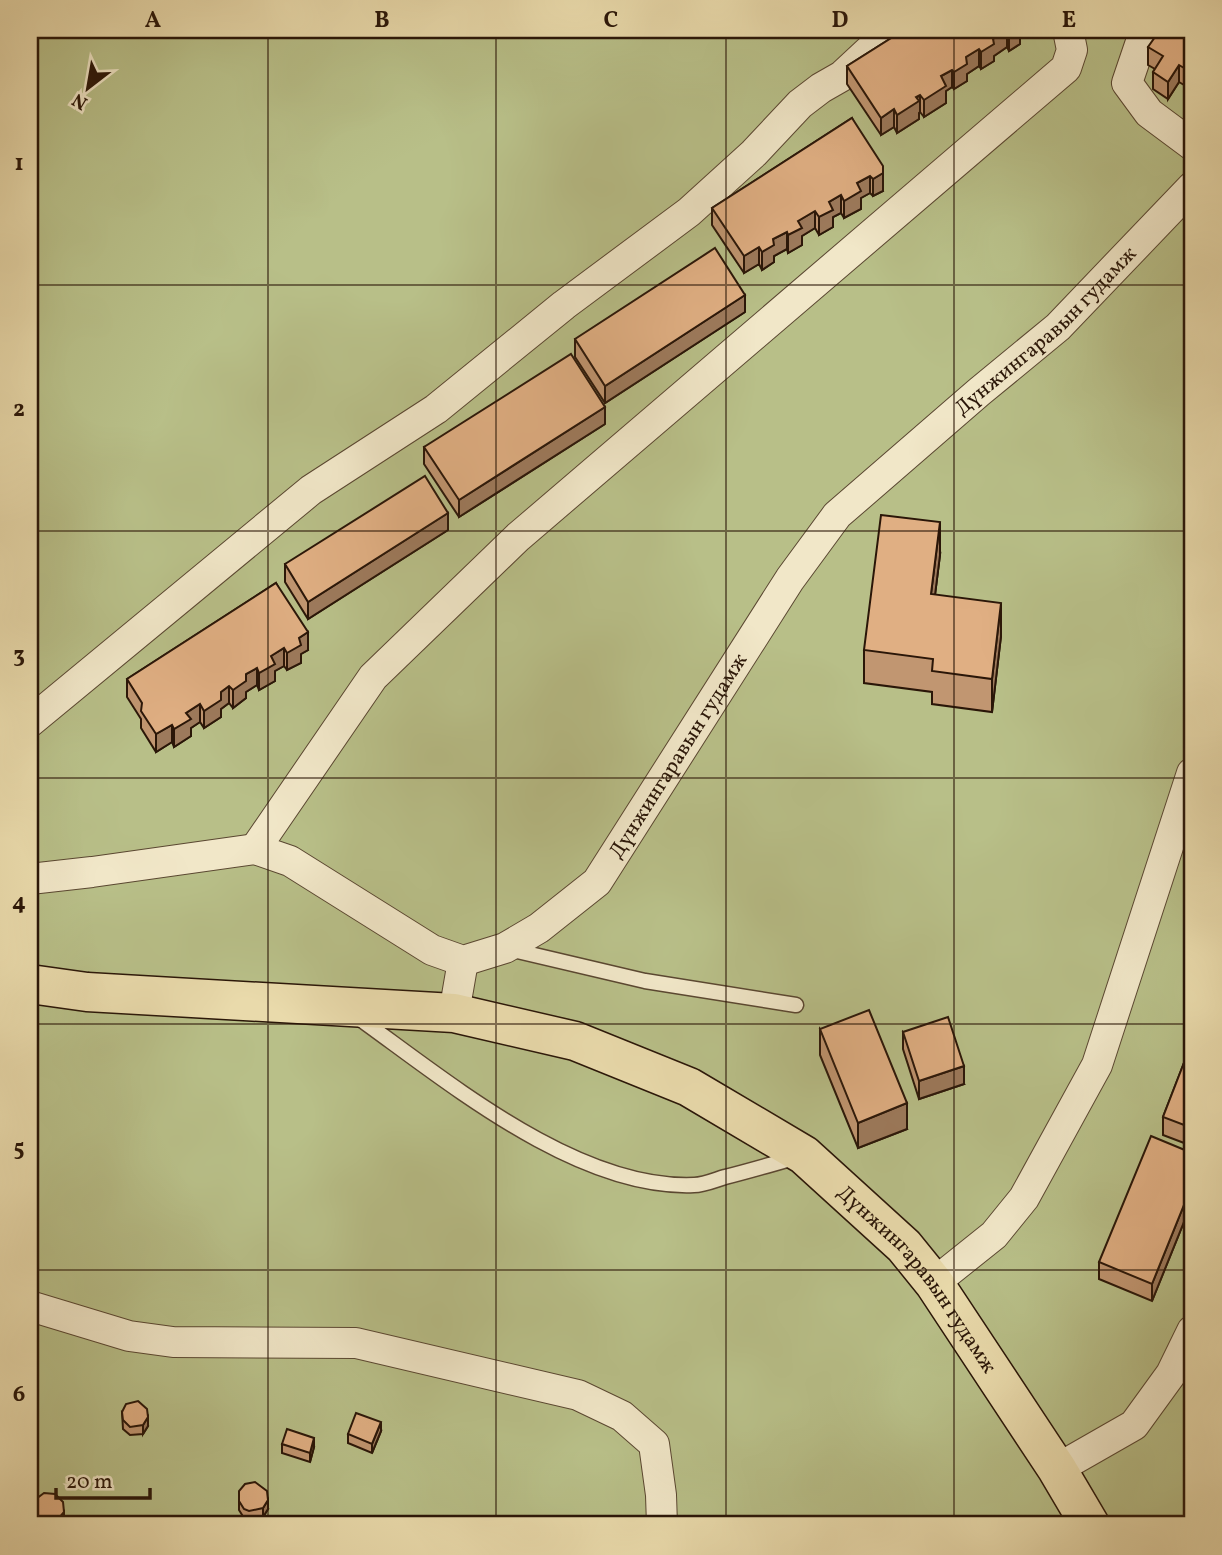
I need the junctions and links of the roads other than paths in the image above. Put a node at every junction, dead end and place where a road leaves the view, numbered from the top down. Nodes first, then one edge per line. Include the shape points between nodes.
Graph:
1 (900, 30) edge
2 (1068, 30) edge
3 (1145, 30) edge
4 (1192, 145) edge
5 (1192, 187) edge
6 (30, 722) edge
7 (1192, 773) edge
8 (255, 849) junction
9 (30, 879) edge
10 (505, 948) junction
11 (463, 961) junction
12 (30, 984) edge
13 (341, 1005) junction
14 (796, 1005) dead end
15 (454, 1013) junction
16 (804, 1155) junction
17 (934, 1283) junction
18 (30, 1306) edge
19 (1192, 1331) edge
20 (1057, 1469) junction
21 (662, 1525) edge
22 (1090, 1525) edge

1 - 6 street via 800,104 689,212 436,409 311,490
2 - 8 street via 1072,50 1066,68 518,537 373,677
3 - 4 street via 1126,83 1149,113
5 - 10 street, Дүнжингаравын гудамж via 1058,327 837,515 790,579 597,882 539,928
7 - 17 street via 1097,1065 1024,1198 994,1235
8 - 9 street
8 - 11 street via 290,860 432,950
10 - 11 street, Дүнжингаравын гудамж
10 - 14 lane via 646,981
11 - 15 street
12 - 13 main road, Дүнжингаравын гудамж via 87,992
13 - 15 main road, Дүнжингаравын гудамж
13 - 16 lane via 520,1129 606,1170 660,1184 696,1185
15 - 16 main road, Дүнжингаравын гудамж via 575,1041 677,1082
16 - 17 main road, Дүнжингаравын гудамж via 904,1246
17 - 20 main road, Дүнжингаравын гудамж
18 - 21 street via 129,1336 162,1340 356,1343 578,1395 622,1416 654,1444
19 - 20 street via 1171,1374 1134,1425
20 - 22 main road, Дүнжингаравын гудамж

